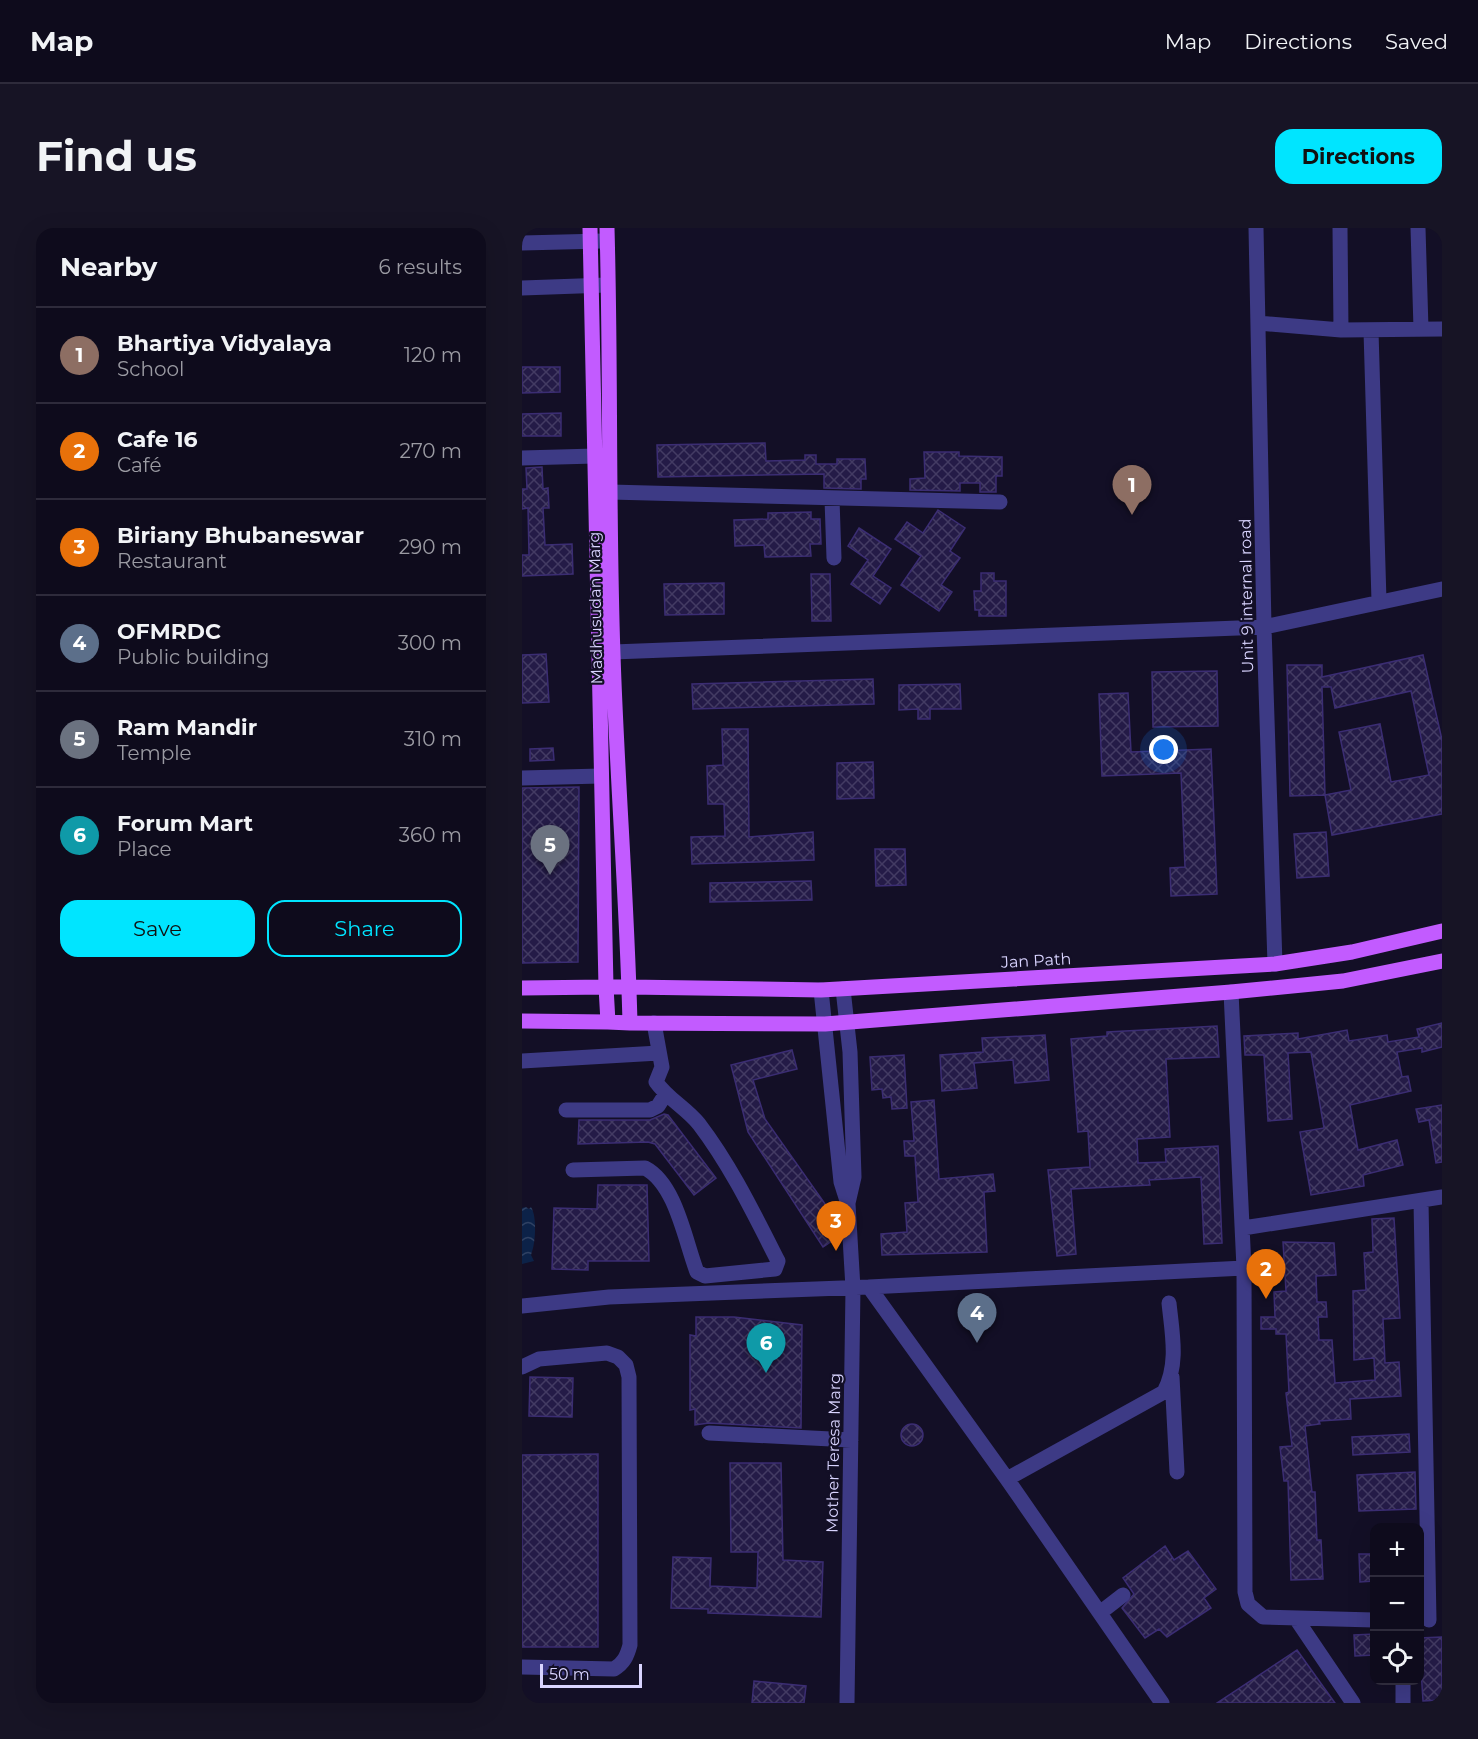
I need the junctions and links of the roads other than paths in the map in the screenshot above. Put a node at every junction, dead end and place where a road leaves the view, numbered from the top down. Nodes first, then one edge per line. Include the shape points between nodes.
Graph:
1 (1256, 228) edge
2 (1340, 228) edge
3 (1418, 228) edge
4 (590, 235) edge
5 (607, 235) edge
6 (522, 243) edge
7 (608, 285) junction
8 (591, 286) junction
9 (522, 288) edge
10 (1258, 323) junction
11 (1421, 329) junction
12 (1442, 329) edge
13 (1341, 330) junction
14 (1371, 331) junction
15 (595, 456) junction
16 (522, 458) edge
17 (610, 492) junction
18 (832, 499) junction
19 (1000, 502) dead end
20 (834, 558) dead end
21 (1442, 589) edge
22 (1379, 600) junction
23 (1264, 627) junction
24 (613, 652) junction
25 (601, 776) junction
26 (522, 778) edge
27 (1442, 931) edge
28 (1442, 961) edge
29 (1275, 964) junction
30 (606, 987) junction
31 (629, 987) junction
32 (522, 988) edge
33 (843, 988) junction
34 (821, 990) junction
35 (1232, 992) junction
36 (522, 1021) edge
37 (608, 1022) junction
38 (847, 1022) junction
39 (630, 1023) junction
40 (654, 1023) junction
41 (825, 1024) junction
42 (659, 1053) junction
43 (522, 1061) edge
44 (665, 1095) junction
45 (566, 1110) dead end
46 (573, 1170) dead end
47 (1442, 1197) edge
48 (1421, 1202) junction
49 (848, 1204) junction
50 (1242, 1228) junction
51 (1244, 1268) junction
52 (869, 1287) junction
53 (853, 1288) junction
54 (1169, 1303) dead end
55 (522, 1306) edge
56 (522, 1367) edge
57 (1172, 1377) junction
58 (1426, 1418) junction
59 (1442, 1419) edge
60 (709, 1433) dead end
61 (851, 1440) junction
62 (1177, 1472) dead end
63 (1007, 1479) junction
64 (1123, 1595) dead end
65 (1101, 1612) junction
66 (1297, 1620) junction
67 (1370, 1620) edge
68 (1430, 1620) edge
69 (522, 1666) edge
70 (1403, 1685) edge
71 (848, 1703) edge
72 (1162, 1703) edge
73 (1353, 1703) edge
74 (1403, 1703) edge

1 - 10 street, Unit 9 internal road
2 - 13 street
3 - 11 street
4 - 5 street
4 - 6 street
4 - 8 main road, Madhusudan Marg
5 - 7 main road, Madhusudan Marg
7 - 8 street
7 - 17 main road, Madhusudan Marg
8 - 9 street
8 - 15 main road, Madhusudan Marg
10 - 13 street
10 - 23 street, Unit 9 internal road
11 - 12 street
11 - 14 street
13 - 14 street
14 - 22 street
15 - 16 street
15 - 25 main road, Madhusudan Marg
17 - 18 street
17 - 24 main road, Madhusudan Marg
18 - 19 street
18 - 20 street
21 - 22 street
22 - 23 street
23 - 24 street
23 - 29 street, Unit 9 internal road
24 - 31 main road, Madhusudan Marg
25 - 26 street
25 - 30 main road, Madhusudan Marg
27 - 29 main road, Jan Path via 1352,952
28 - 35 main road via 1343,981
29 - 33 main road, Jan Path
30 - 31 main road, Jan Path
30 - 32 main road
30 - 37 main road, Madhusudan Marg
31 - 34 main road, Jan Path
31 - 39 main road, Madhusudan Marg
33 - 34 main road, Jan Path
33 - 38 street, Mother Teresa Marg
34 - 41 street, Mother Teresa Marg
35 - 38 main road
35 - 50 street
36 - 37 main road
37 - 39 main road
38 - 41 main road
38 - 49 street, Mother Teresa Marg via 854,1177
39 - 40 main road
40 - 41 main road
40 - 42 street
41 - 49 street, Mother Teresa Marg via 841,1182
42 - 43 street
42 - 44 street via 662,1067 656,1082
44 - 45 street via 650,1110
44 - 46 street via 699,1124 736,1181 778,1261 775,1269 705,1276 697,1272 673,1200 654,1173 645,1168
47 - 48 street
48 - 50 street
48 - 58 street
49 - 53 street, Mother Teresa Marg
50 - 51 street
51 - 52 street
51 - 66 street via 1245,1592 1248,1604 1263,1617
52 - 53 street
52 - 63 street
53 - 55 street via 609,1297
53 - 61 street, Mother Teresa Marg
54 - 57 street
56 - 69 street via 539,1359 607,1353 626,1365 630,1645 621,1665 614,1669
57 - 62 street
57 - 63 street via 1156,1398
58 - 59 street
58 - 68 street
60 - 61 street
61 - 71 street, Mother Teresa Marg
63 - 65 street
64 - 65 street
65 - 72 street
66 - 67 street
66 - 73 street
70 - 74 street

